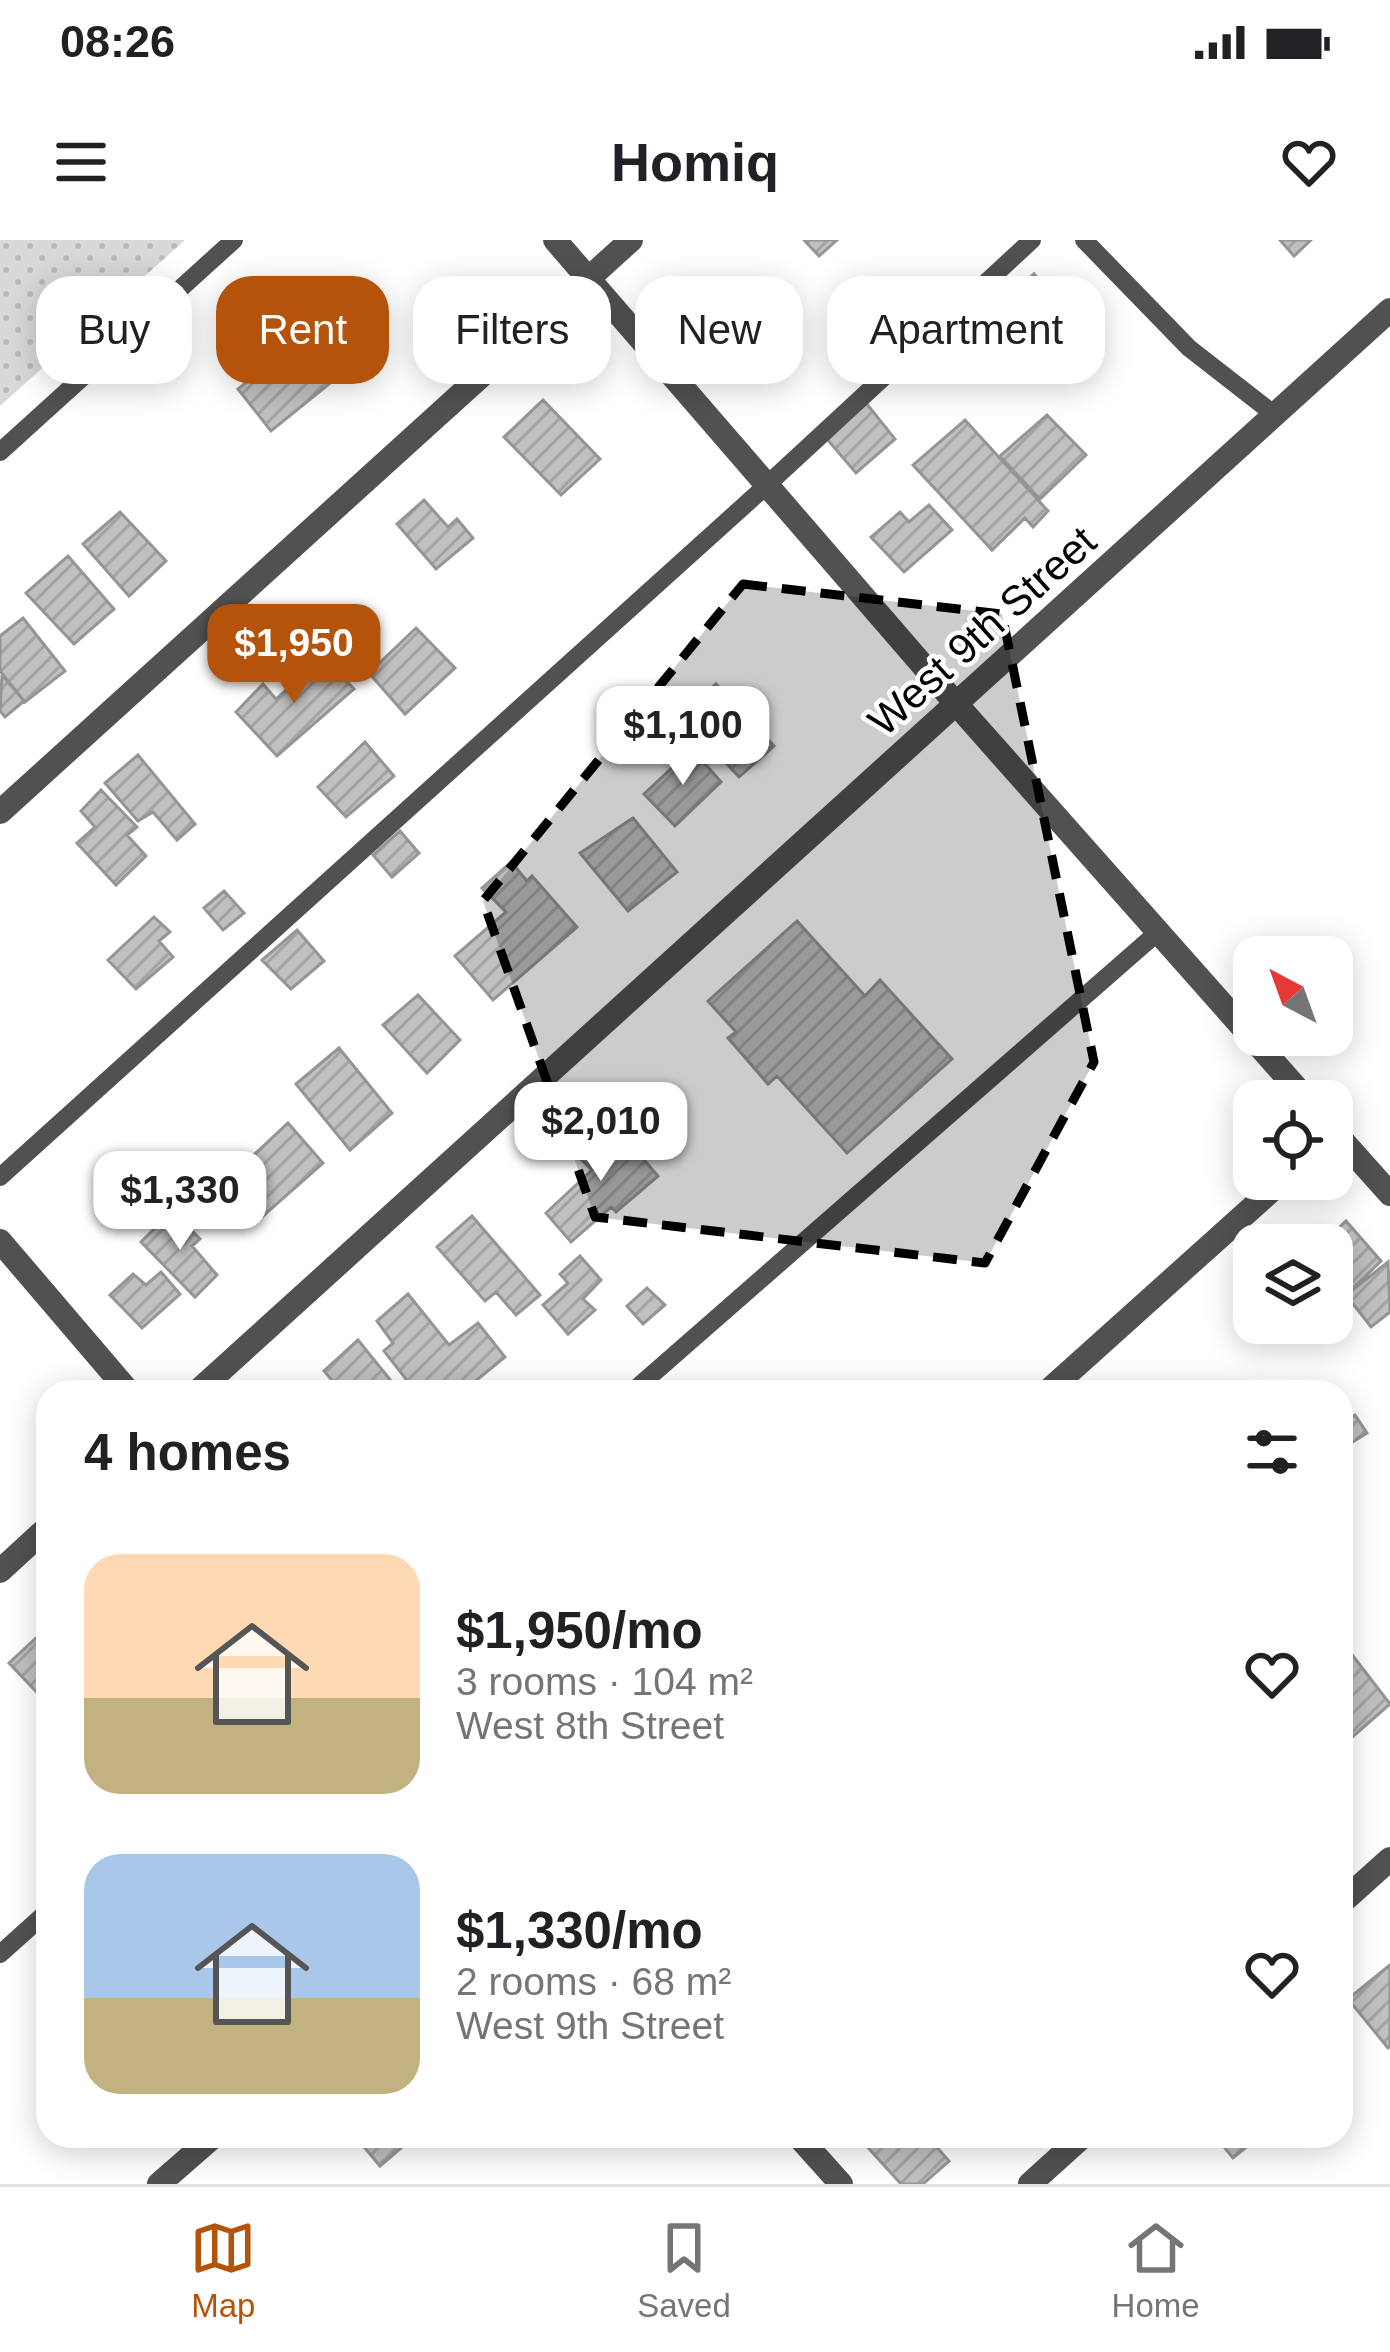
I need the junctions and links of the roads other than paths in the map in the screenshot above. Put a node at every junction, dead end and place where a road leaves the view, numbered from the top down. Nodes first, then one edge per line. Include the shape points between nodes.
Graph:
1 (234, 240) edge
2 (555, 240) edge
3 (631, 240) edge
4 (1032, 240) edge
5 (1084, 240) edge
6 (587, 276) edge
7 (591, 276) edge
8 (611, 304) edge
9 (1390, 310) edge
10 (472, 384) edge
11 (1275, 415) junction
12 (0, 452) edge
13 (767, 485) junction
14 (958, 706) junction
15 (0, 812) edge
16 (1158, 932) junction
17 (1289, 1080) edge
18 (1353, 1154) edge
19 (0, 1177) edge
20 (1390, 1194) edge
21 (1261, 1200) edge
22 (0, 1241) edge
23 (119, 1380) edge
24 (210, 1380) edge
25 (646, 1380) edge
26 (1060, 1380) edge
27 (36, 1538) edge
28 (0, 1570) edge
29 (1390, 1859) edge
30 (1353, 1892) edge
31 (36, 1922) edge
32 (0, 1954) edge
33 (200, 2148) edge
34 (809, 2148) edge
35 (1070, 2148) edge
36 (159, 2184) edge
37 (842, 2184) edge
38 (1030, 2184) edge

1 - 12 lane
2 - 6 street
3 - 7 street
4 - 13 lane
5 - 11 lane via 1189,348
8 - 13 street
9 - 11 street, West 9th Street
10 - 15 street
11 - 14 street, West 9th Street
13 - 14 street
13 - 19 lane
14 - 16 street
14 - 24 street, West 9th Street
16 - 17 street
16 - 25 lane
18 - 20 street
21 - 26 street
22 - 23 street
27 - 28 street
29 - 30 street
31 - 32 lane
33 - 36 street
34 - 37 street
35 - 38 street

